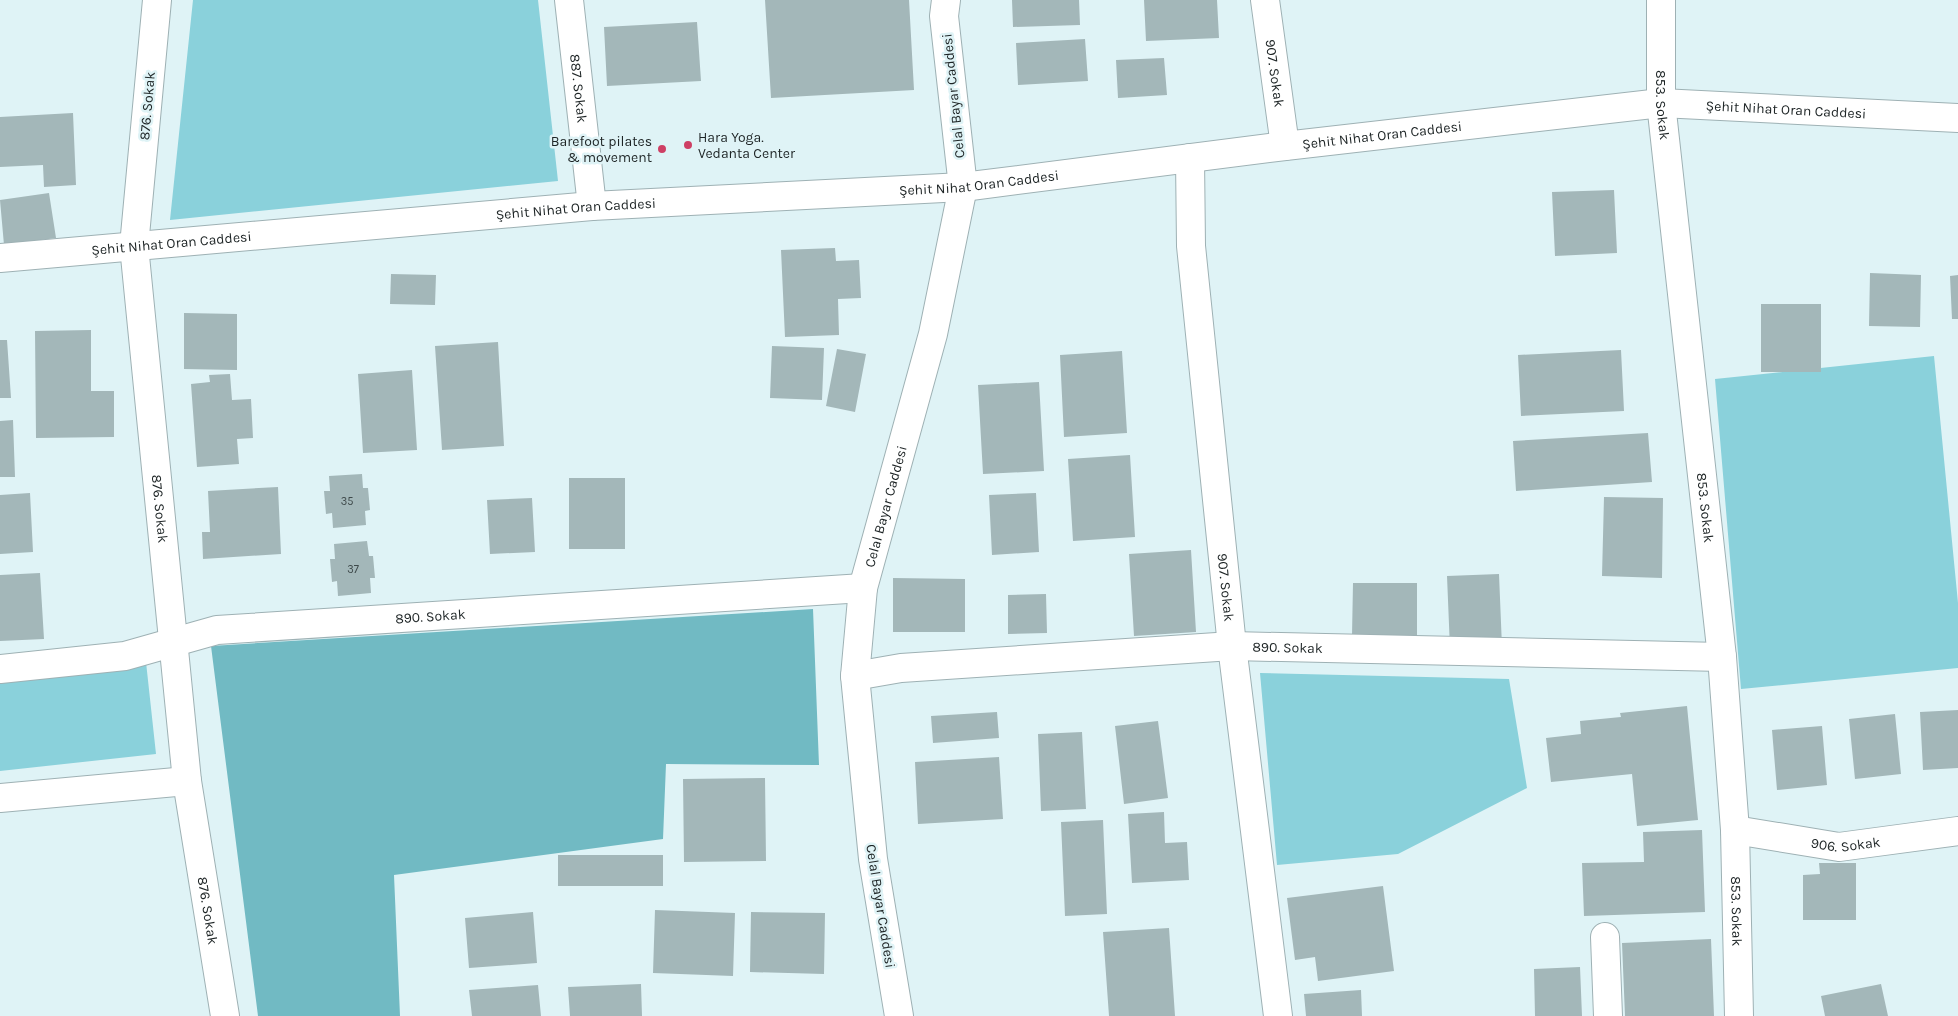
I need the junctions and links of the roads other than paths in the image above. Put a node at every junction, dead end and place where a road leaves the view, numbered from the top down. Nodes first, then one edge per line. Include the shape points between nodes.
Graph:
1 (157, 0) edge
2 (570, 0) edge
3 (946, 0) edge
4 (1265, 0) edge
5 (1661, 0) edge
6 (1661, 103) junction
7 (1958, 118) edge
8 (1285, 146) junction
9 (1190, 158) junction
10 (963, 187) junction
11 (592, 206) junction
12 (134, 246) junction
13 (0, 258) edge
14 (863, 588) junction
15 (173, 641) junction
16 (1232, 646) junction
17 (1722, 657) junction
18 (0, 669) edge
19 (855, 676) junction
20 (188, 781) junction
21 (0, 798) edge
22 (1735, 830) junction
23 (1958, 831) edge
24 (1605, 937) dead end
25 (225, 1016) edge
26 (899, 1016) edge
27 (1278, 1016) edge
28 (1608, 1016) edge
29 (1739, 1016) edge

1 - 12 street, 876. Sokak
2 - 11 street, 887. Sokak
3 - 10 street, Celal Bayar Caddesi via 944,16
4 - 8 street, 907. Sokak
5 - 6 street, 853. Sokak
6 - 7 street, Şehit Nihat Oran Caddesi
6 - 8 street, Şehit Nihat Oran Caddesi
6 - 17 street, 853. Sokak
8 - 9 street, Şehit Nihat Oran Caddesi
9 - 10 street, Şehit Nihat Oran Caddesi
9 - 16 street, 907. Sokak via 1191,246
10 - 11 street, Şehit Nihat Oran Caddesi
10 - 14 street, Celal Bayar Caddesi via 933,334
11 - 12 street, Şehit Nihat Oran Caddesi
12 - 13 street, Şehit Nihat Oran Caddesi
12 - 15 street, 876. Sokak
14 - 15 street, 890. Sokak via 217,630
14 - 19 street, Celal Bayar Caddesi
15 - 18 street, 890. Sokak via 125,656
15 - 20 street, 876. Sokak
16 - 17 street, 890. Sokak
16 - 19 street, 890. Sokak via 901,668
16 - 27 street, 907. Sokak
17 - 22 street, 853. Sokak
19 - 26 street, Celal Bayar Caddesi via 872,859
20 - 21 street
20 - 25 street, 876. Sokak
22 - 23 street, 906. Sokak via 1839,847
22 - 29 street, 853. Sokak
24 - 28 street

